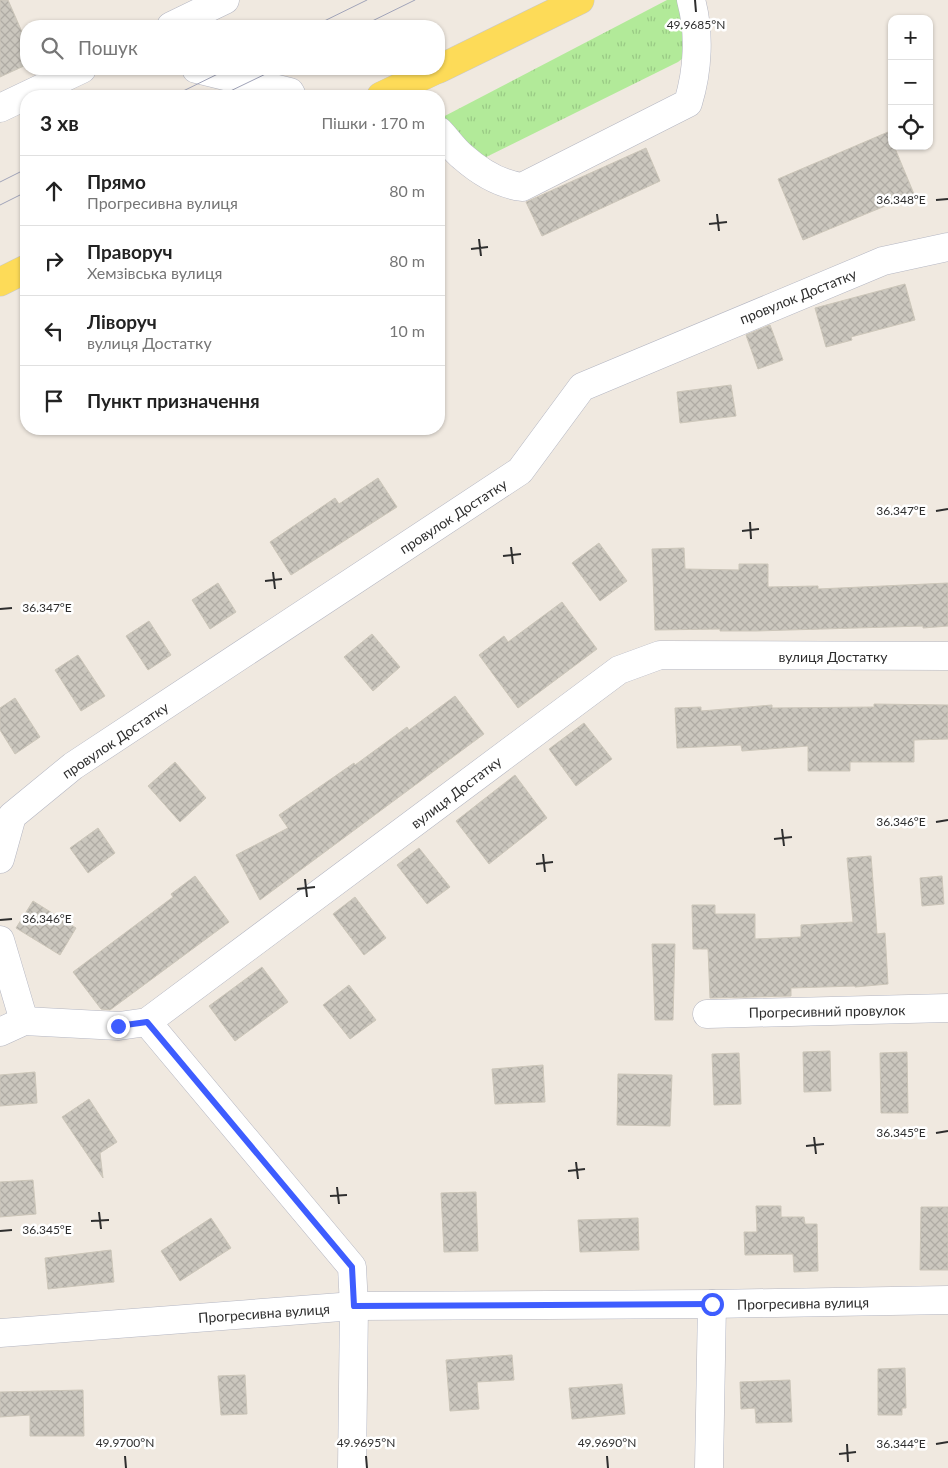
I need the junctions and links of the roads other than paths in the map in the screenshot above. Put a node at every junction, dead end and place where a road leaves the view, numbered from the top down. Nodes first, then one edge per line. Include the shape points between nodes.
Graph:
1 (225, 0) edge
2 (580, 0) edge
3 (691, 0) edge
4 (183, 20) edge
5 (445, 66) edge
6 (69, 75) edge
7 (221, 75) edge
8 (427, 75) edge
9 (38, 90) edge
10 (282, 90) edge
11 (400, 90) edge
12 (20, 98) edge
13 (0, 108) edge
14 (445, 138) edge
15 (948, 247) edge
16 (20, 272) edge
17 (0, 282) edge
18 (948, 656) edge
19 (0, 859) edge
20 (0, 940) edge
21 (948, 1008) edge
22 (707, 1014) dead end
23 (147, 1022) junction
24 (12, 1027) edge
25 (948, 1300) edge
26 (712, 1304) junction
27 (354, 1306) junction
28 (0, 1334) edge
29 (352, 1468) edge
30 (709, 1468) edge

1 - 4 street
2 - 5 main road
3 - 14 street via 698,35 688,103 522,187 490,178 462,157
6 - 9 street
7 - 10 street
8 - 11 main road
12 - 13 street
15 - 19 street, провулок Достатку via 883,261 582,387 520,472 73,766 12,816
16 - 17 main road
18 - 23 street, вулиця Достатку via 660,655 619,670
20 - 24 street
21 - 22 street, Прогресивний провулок
23 - 24 street, вулиця Достатку via 118,1026
23 - 27 street via 352,1267
25 - 26 street, Прогресивна вулиця
26 - 27 street, Прогресивна вулиця
26 - 30 street
27 - 28 street, Прогресивна вулиця
27 - 29 street

